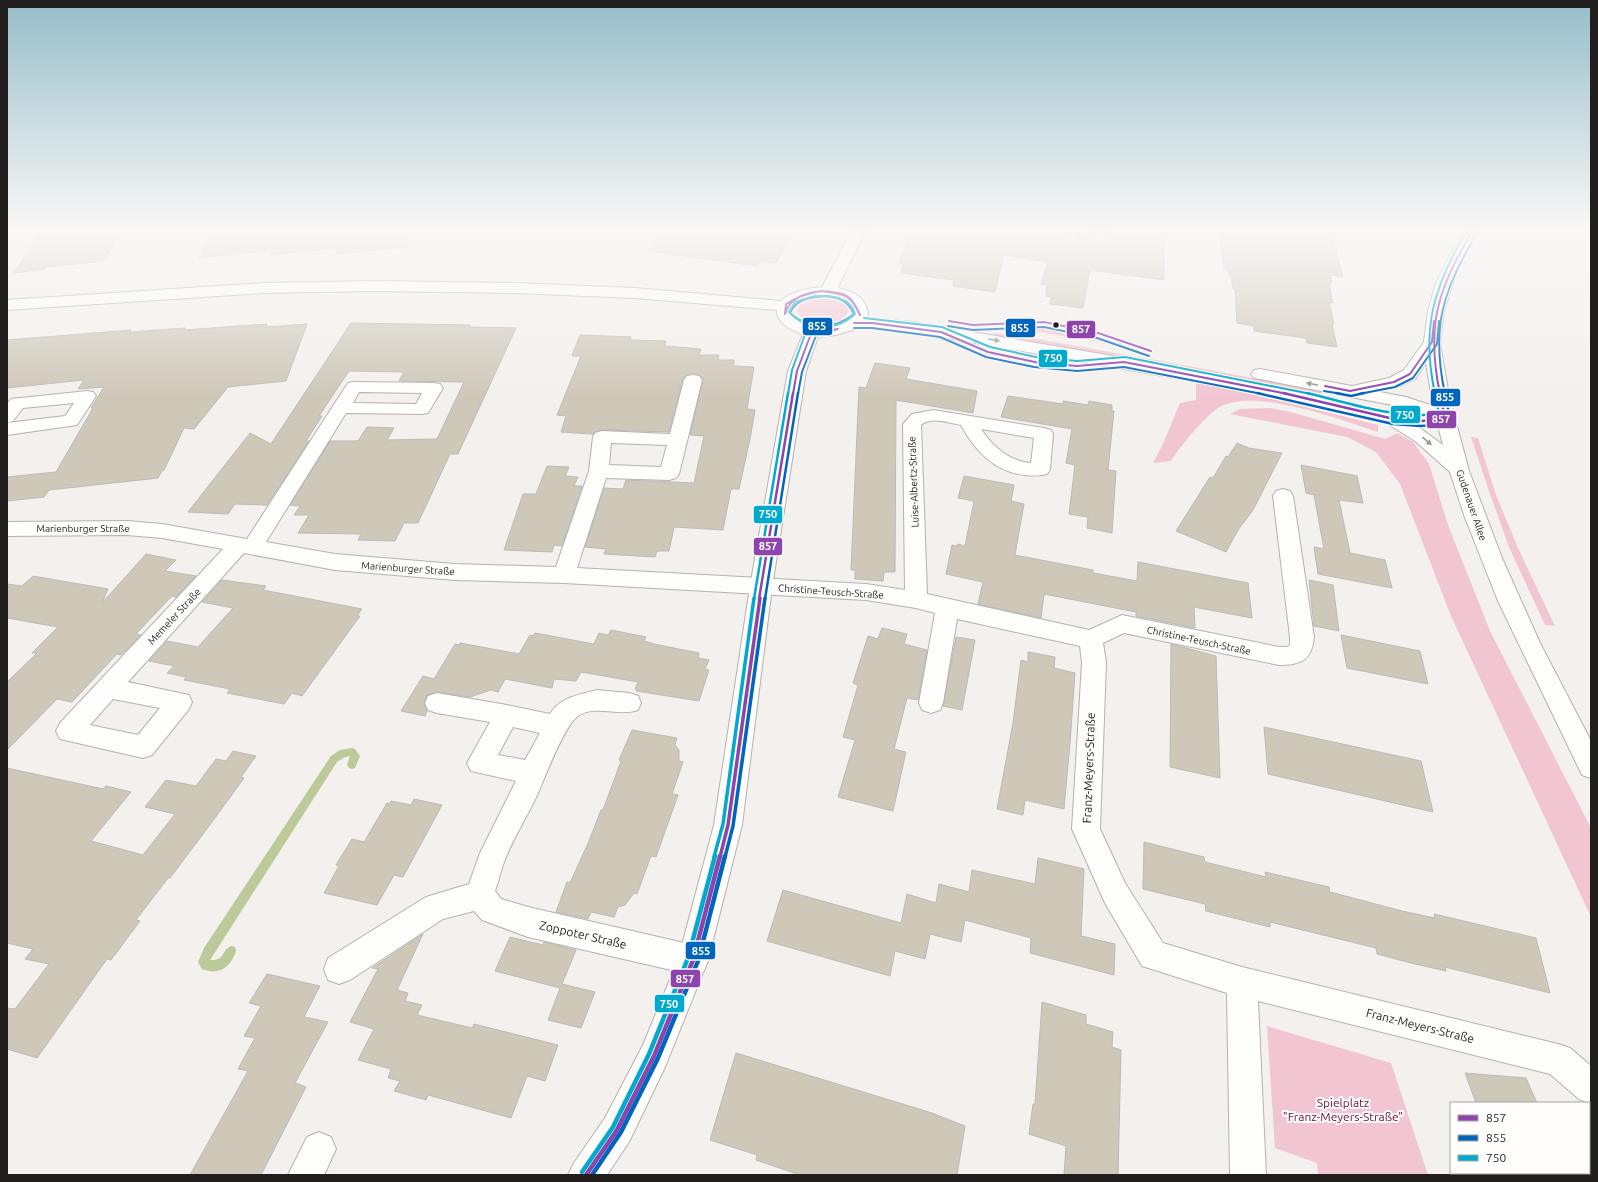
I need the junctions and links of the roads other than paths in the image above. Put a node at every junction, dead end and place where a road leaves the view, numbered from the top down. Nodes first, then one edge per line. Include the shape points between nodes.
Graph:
1 (311, 287) edge
2 (457, 287) edge
3 (830, 287) edge
4 (1441, 287) edge
5 (828, 291) junction
6 (7, 305) edge
7 (785, 306) junction
8 (857, 315) junction
9 (812, 331) junction
10 (1432, 342) junction
11 (693, 380) dead end
12 (1350, 391) junction
13 (341, 408) dead end
14 (7, 417) edge
15 (1394, 419) junction
16 (1445, 419) junction
17 (968, 422) dead end
18 (7, 429) edge
19 (678, 440) junction
20 (1459, 469) junction
21 (599, 471) junction
22 (1283, 496) dead end
23 (7, 529) edge
24 (246, 547) junction
25 (564, 575) junction
26 (761, 588) junction
27 (916, 600) junction
28 (947, 608) junction
29 (1091, 639) junction
30 (108, 688) dead end
31 (437, 703) dead end
32 (629, 703) dead end
33 (931, 703) dead end
34 (507, 715) junction
35 (556, 726) junction
36 (1591, 767) edge
37 (532, 773) junction
38 (480, 895) junction
39 (693, 960) junction
40 (339, 968) dead end
41 (1242, 982) junction
42 (1591, 1087) edge
43 (586, 1175) edge
44 (1248, 1175) edge

1 - 6 street via 148,294
2 - 7 street via 635,293
3 - 5 street
4 - 10 street, Gudenauer Allee
5 - 7 street via 801,294
5 - 8 street via 853,299
7 - 9 street via 784,314 789,321
8 - 9 street via 843,329 828,332
12 -> 8 street via 973,325 876,311
8 -> 15 street via 872,323 1124,362 1292,395
9 - 26 street via 797,371
10 - 12 street via 1410,374 1394,382
10 - 16 street, Gudenauer Allee via 1439,398
11 - 19 street
12 - 16 street via 1400,401 1423,408
13 - 24 street
14 - 18 street via 17,403 87,396 71,421
15 - 16 street
15 -> 20 street via 1422,437
16 - 20 street, Gudenauer Allee
17 - 27 street, Luise-Albertz-Straße via 926,415 914,420 912,424
19 - 21 street via 669,474
19 - 21 street via 602,437
20 - 36 street, Gudenauer Allee via 1484,543 1523,632
21 - 25 street
22 - 29 street, Christine-Teusch-Straße via 1302,649 1292,656 1279,656 1122,624
23 - 24 street, Marienburger Straße via 127,528 162,531
24 - 25 street, Marienburger Straße via 334,562 455,572
24 - 30 street, Memeler Straße
25 - 26 street, Marienburger Straße
26 - 27 street, Christine-Teusch-Straße via 866,592
26 - 39 street via 728,825
27 - 28 street, Christine-Teusch-Straße
28 - 29 street, Christine-Teusch-Straße
28 - 33 street
29 - 41 street, Franz-Meyers-Straße via 1094,664 1086,829 1115,893 1152,955
31 - 34 street
32 - 35 street via 597,700 572,707 563,714
34 - 35 street
34 - 37 street via 480,763
35 - 37 street
37 - 38 street via 490,862
38 - 39 street, Zoppoter Straße via 492,910 528,922
38 - 40 street via 436,907
39 - 43 street via 654,1056 617,1130
41 - 42 street, Franz-Meyers-Straße via 1558,1060
41 - 44 street

